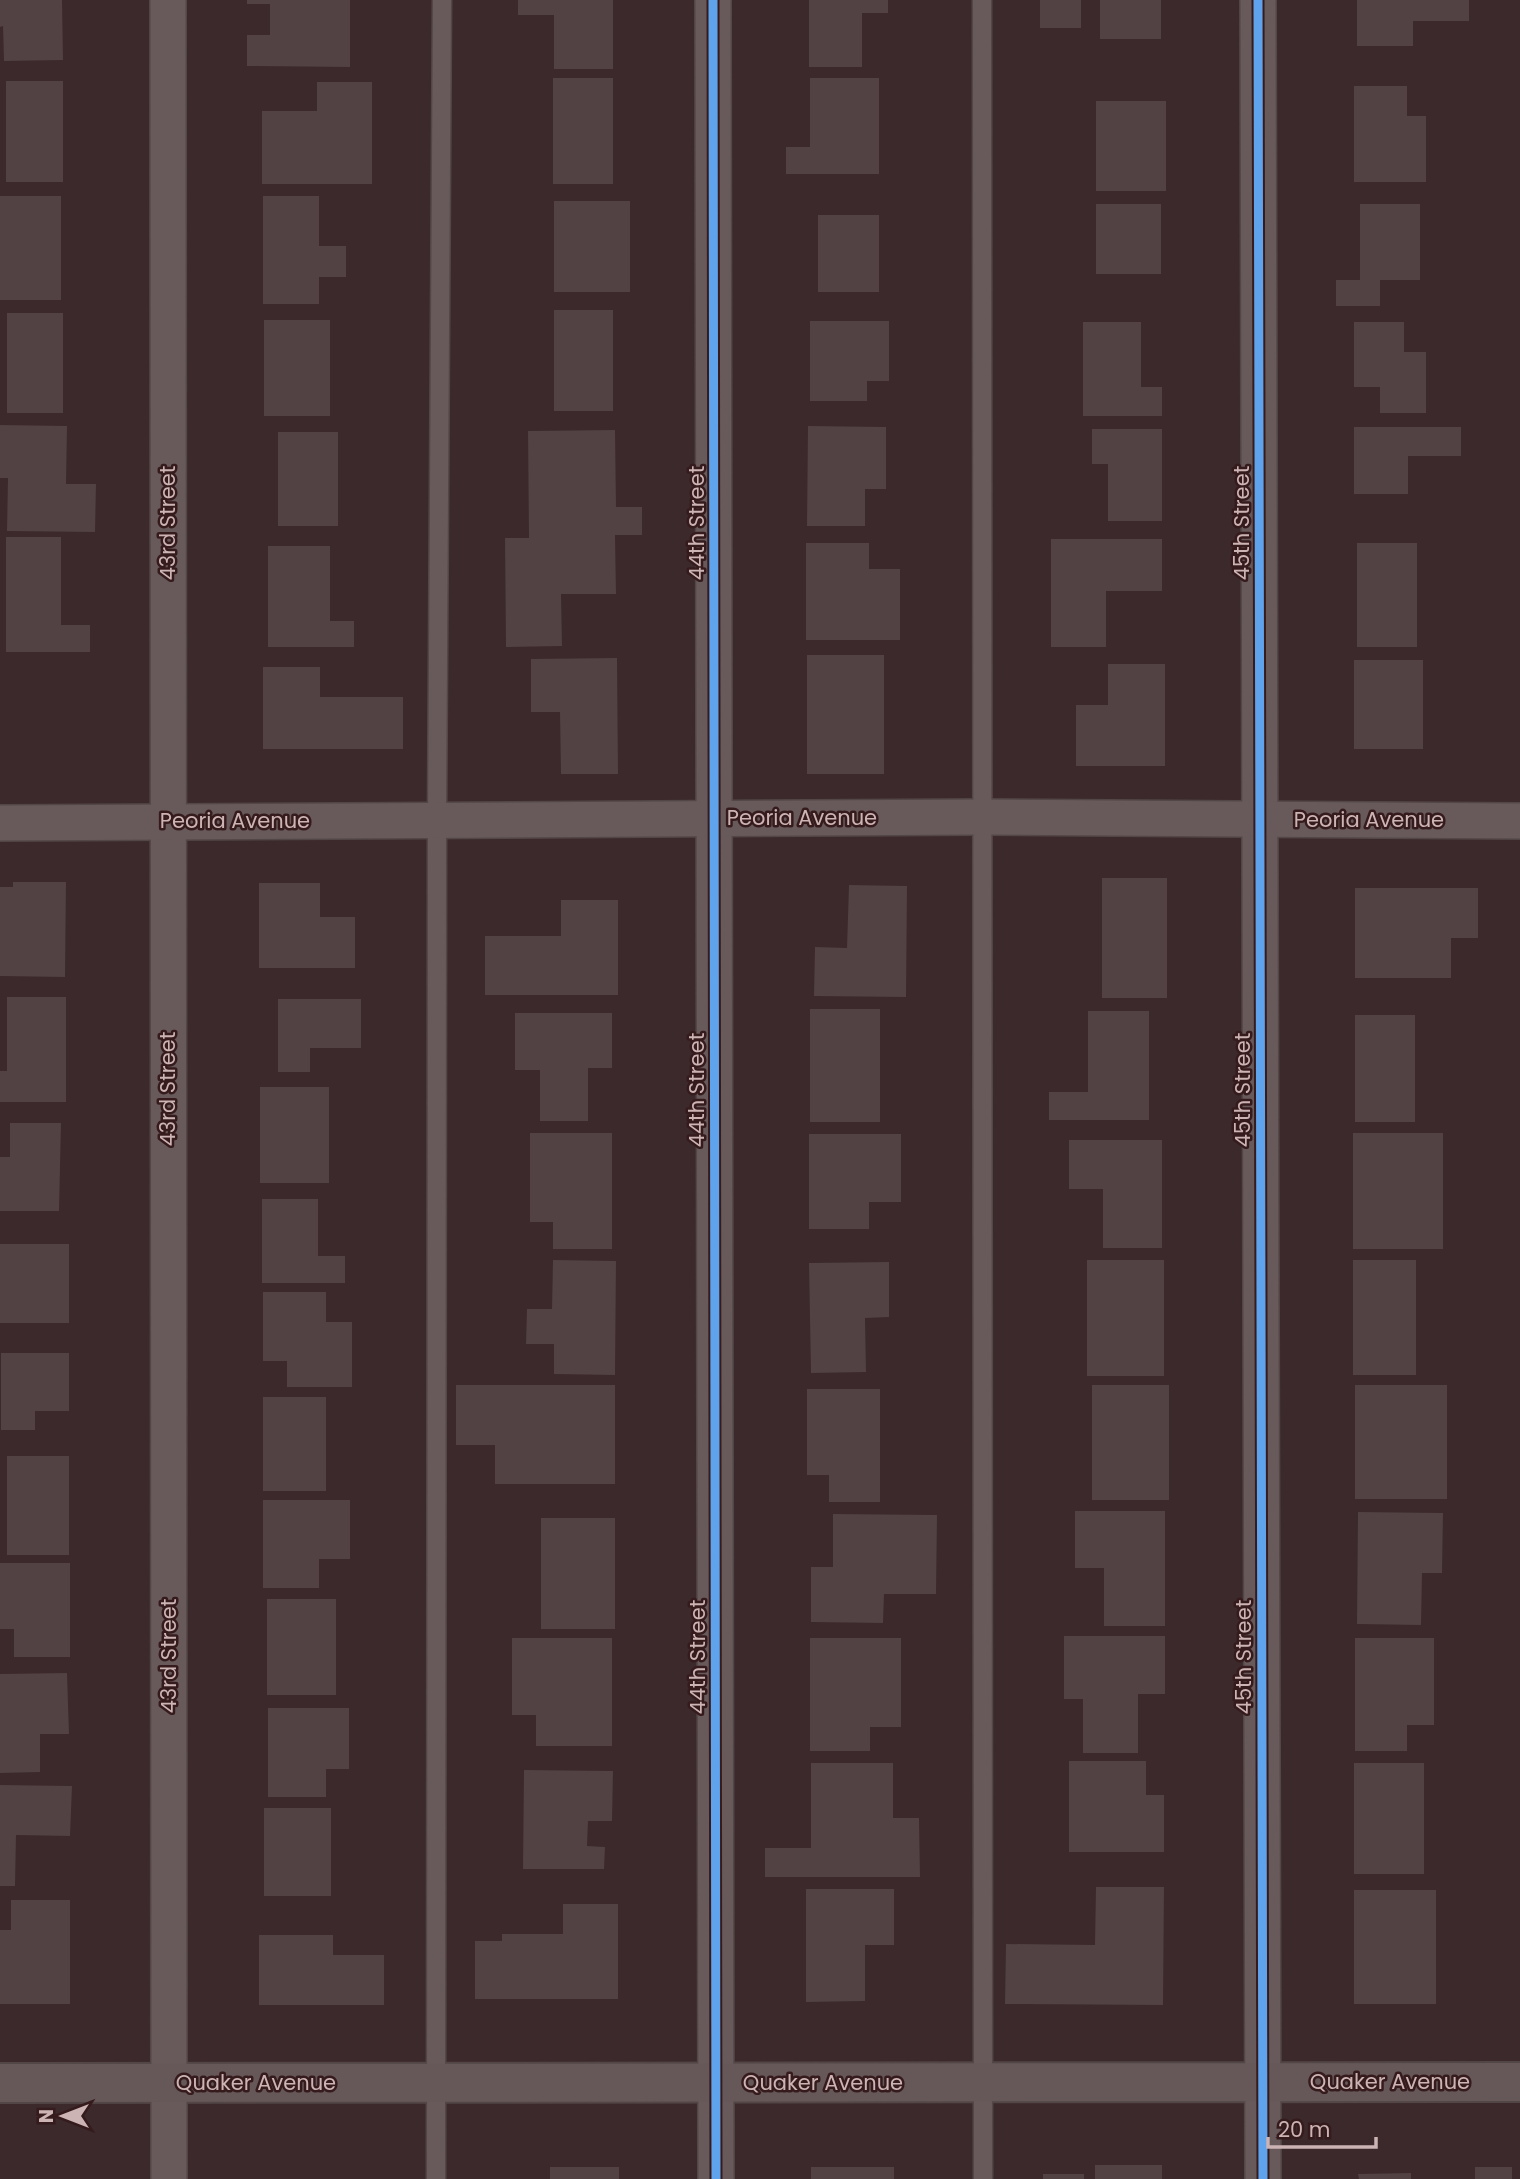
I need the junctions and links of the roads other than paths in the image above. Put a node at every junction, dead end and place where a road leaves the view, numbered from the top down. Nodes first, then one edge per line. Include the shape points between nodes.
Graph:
1 (168, 0) edge
2 (442, 0) edge
3 (713, 0) edge
4 (982, 0) edge
5 (1258, 0) edge
6 (983, 817) junction
7 (714, 819) junction
8 (437, 820) junction
9 (1260, 820) junction
10 (168, 821) junction
11 (1520, 821) edge
12 (0, 822) edge
13 (983, 2082) junction
14 (1263, 2082) junction
15 (1520, 2082) edge
16 (0, 2083) edge
17 (169, 2083) junction
18 (436, 2083) junction
19 (716, 2083) junction
20 (169, 2179) edge
21 (436, 2179) edge
22 (716, 2179) edge
23 (984, 2179) edge
24 (1263, 2179) edge

1 - 10 street, 43rd Street
2 - 8 lane
3 - 7 street, 44th Street
4 - 6 lane
5 - 9 street, 45th Street
6 - 7 street, Peoria Avenue
6 - 9 street, Peoria Avenue
6 - 13 lane
7 - 8 street, Peoria Avenue
7 - 19 street, 44th Street
8 - 10 street, Peoria Avenue
8 - 18 lane
9 - 11 street, Peoria Avenue
9 - 14 street, 45th Street
10 - 12 street, Peoria Avenue
10 - 17 street, 43rd Street
13 - 14 main road, Quaker Avenue
13 - 19 main road, Quaker Avenue
13 - 23 lane
14 - 15 main road, Quaker Avenue
14 - 24 street, 45th Street
16 - 17 main road, Quaker Avenue
17 - 18 main road, Quaker Avenue
17 - 20 street, 43rd Street
18 - 19 main road, Quaker Avenue
18 - 21 lane
19 - 22 street, 44th Street

